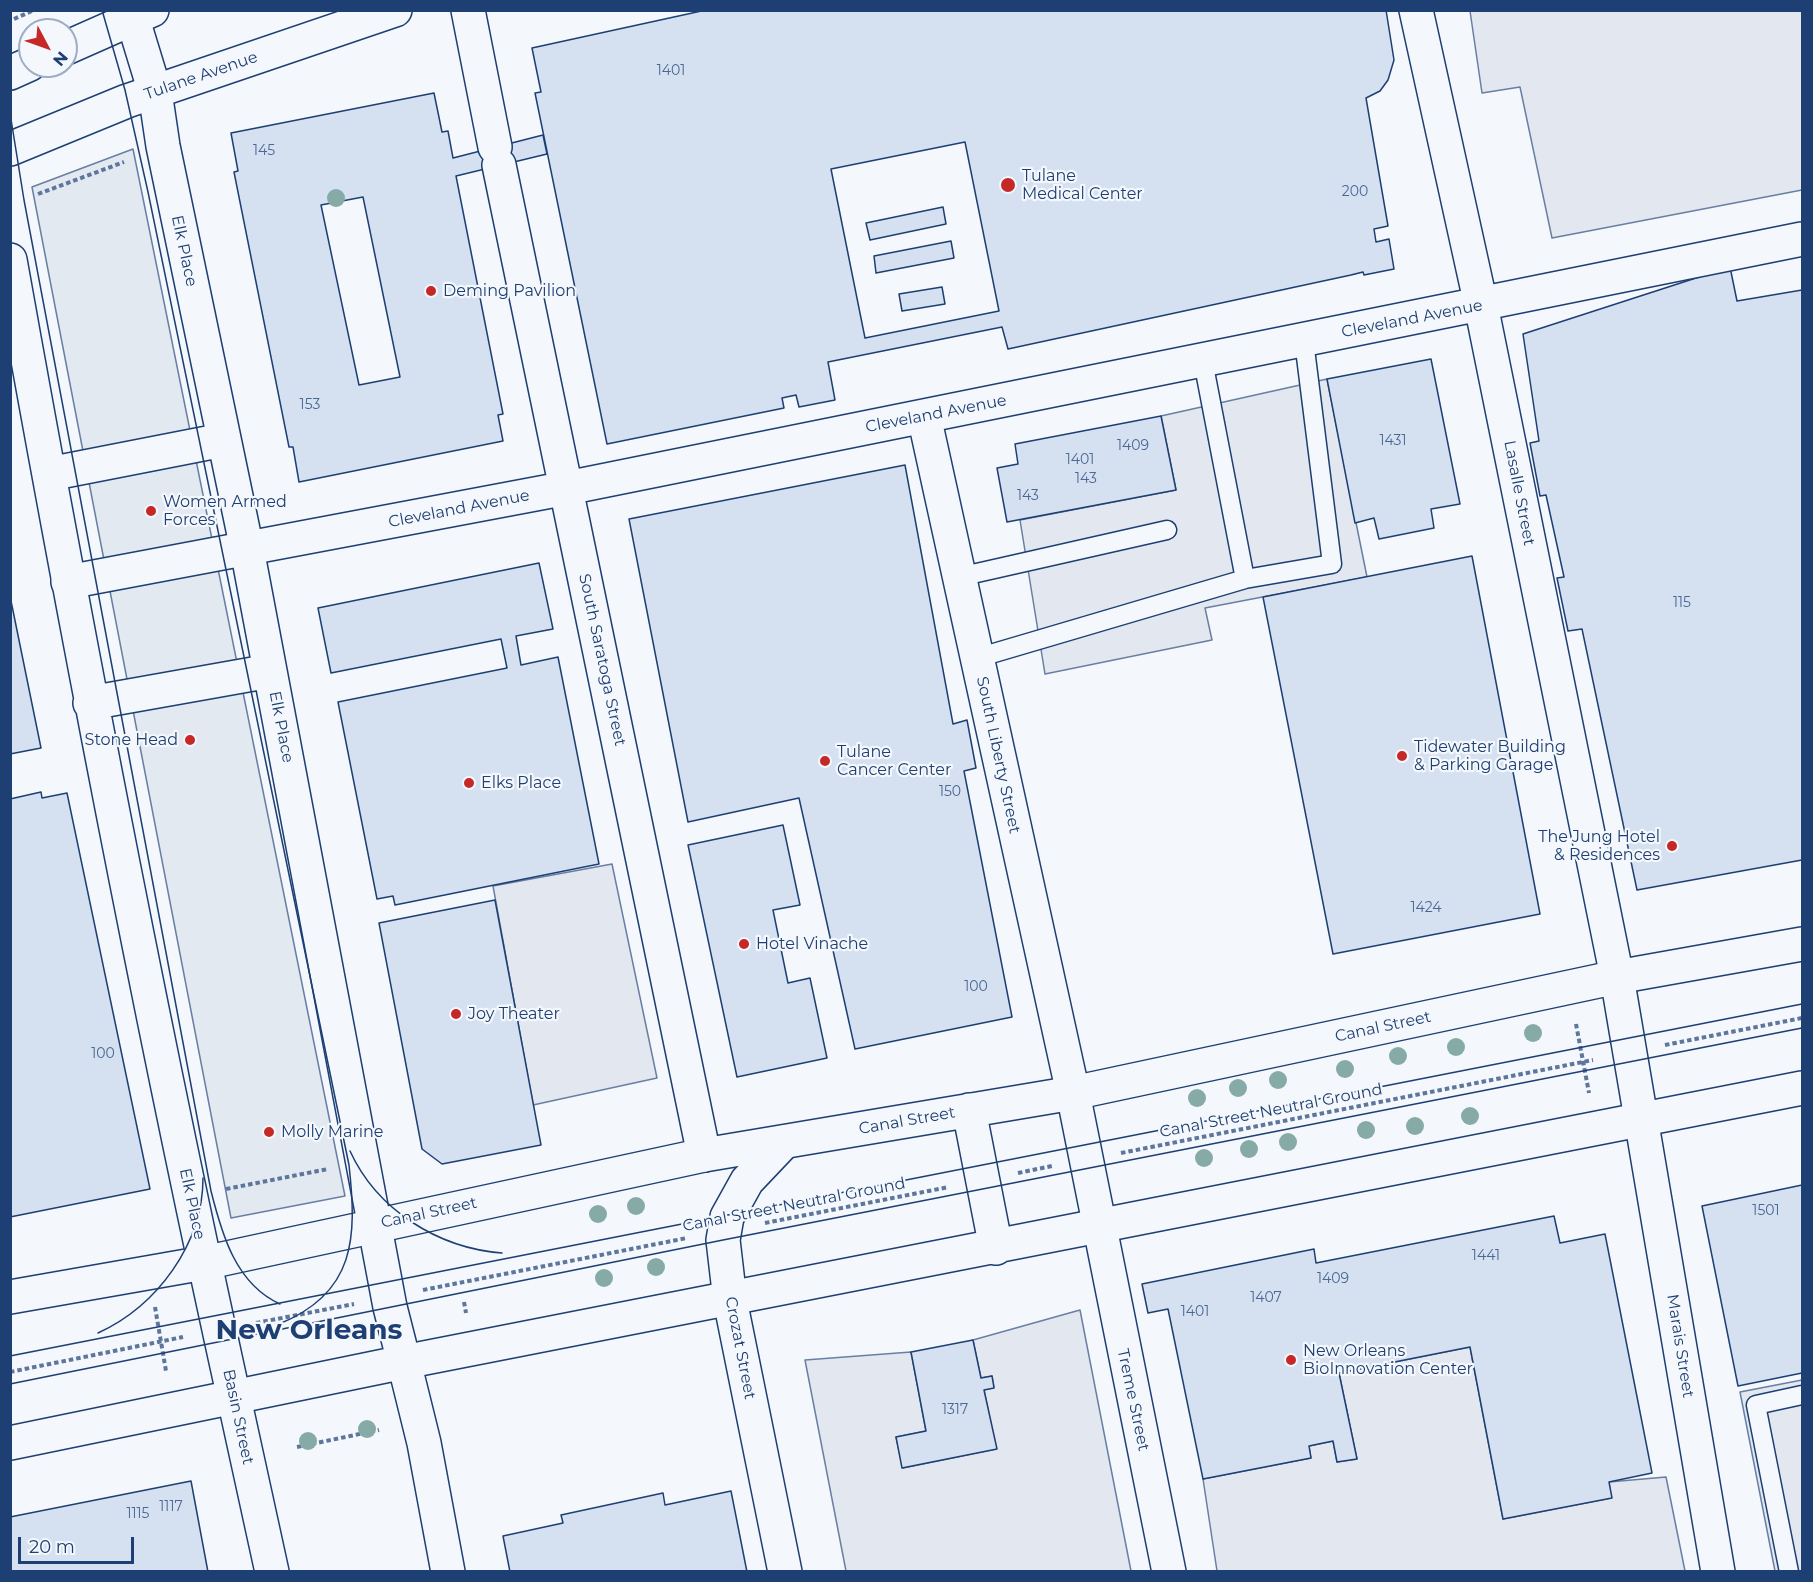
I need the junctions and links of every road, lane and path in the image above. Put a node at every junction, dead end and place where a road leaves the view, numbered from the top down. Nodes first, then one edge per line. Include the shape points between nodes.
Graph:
1 (34, 10) edge
2 (395, 10) edge
3 (468, 10) edge
4 (1416, 10) edge
5 (138, 13) edge
6 (14, 19) dead end
7 (78, 42) edge
8 (155, 92) junction
9 (10, 148) edge
10 (124, 162) dead end
11 (38, 194) dead end
12 (1803, 239) edge
13 (10, 260) edge
14 (1481, 305) junction
15 (1304, 340) junction
16 (1203, 361) junction
17 (924, 416) junction
18 (223, 440) junction
19 (49, 474) junction
20 (567, 488) junction
21 (1167, 530) dead end
22 (247, 549) junction
23 (959, 576) junction
24 (1245, 579) junction
25 (68, 582) junction
26 (977, 658) junction
27 (270, 671) junction
28 (90, 703) junction
29 (1803, 944) edge
30 (1617, 977) junction
31 (1803, 1018) edge
32 (1575, 1020) dead end
33 (1668, 1044) dead end
34 (1583, 1062) junction
35 (1803, 1089) edge
36 (1072, 1093) junction
37 (1590, 1100) dead end
38 (969, 1110) junction
39 (1643, 1120) junction
40 (784, 1142) junction
41 (704, 1155) junction
42 (1086, 1160) junction
43 (334, 1167) dead end
44 (982, 1180) junction
45 (220, 1190) dead end
46 (376, 1224) junction
47 (1099, 1228) junction
48 (724, 1231) junction
49 (996, 1248) junction
50 (204, 1263) junction
51 (10, 1297) edge
52 (388, 1297) junction
53 (730, 1300) junction
54 (464, 1302) dead end
55 (466, 1316) dead end
56 (157, 1319) dead end
57 (219, 1331) junction
58 (161, 1342) junction
59 (404, 1362) junction
60 (10, 1371) edge
61 (166, 1371) dead end
62 (1803, 1395) edge
63 (234, 1398) junction
64 (379, 1430) dead end
65 (10, 1443) edge
66 (297, 1447) dead end
67 (272, 1572) edge
68 (448, 1572) edge
69 (785, 1572) edge
70 (1168, 1572) edge
71 (1718, 1572) edge
72 (1789, 1572) edge

1 - 6 path
2 - 8 street, Tulane Avenue
3 - 20 street, South Saratoga Street
4 - 14 street, Lasalle Street
5 - 7 street
5 - 8 street, Elk Place
8 - 9 street, Tulane Avenue
8 - 18 street, Elk Place
10 - 11 path
12 - 14 street, Cleveland Avenue
13 - 19 street, Elk Place
14 - 15 street, Cleveland Avenue
14 - 30 street, Lasalle Street
15 - 16 street, Cleveland Avenue
15 - 24 lane via 1332,564
16 - 17 street, Cleveland Avenue
16 - 24 lane
17 - 20 street, Cleveland Avenue
17 - 23 street, South Liberty Street
18 - 19 street
18 - 22 street, Elk Place
19 - 25 street, Elk Place
20 - 22 street, Cleveland Avenue
20 - 41 street, South Saratoga Street
21 - 23 lane
22 - 25 street, Cleveland Avenue
22 - 27 street, Elk Place
23 - 26 street, South Liberty Street
24 - 26 lane
25 - 28 street, Elk Place
26 - 36 street, South Liberty Street
27 - 28 street
27 - 46 street, Elk Place
28 - 50 street, Elk Place
29 - 30 street, Canal Street
30 - 36 street, Canal Street
30 - 39 street, Lasalle Street
31 - 33 path
32 - 34 path
34 - 37 path
34 - 42 path, Canal Street Neutral Ground
35 - 39 street
36 - 38 street, Canal Street
36 - 42 street, South Liberty Street
38 - 40 street, Canal Street
38 - 44 street
39 - 47 street
39 - 71 street, Marais Street
40 - 41 street, Canal Street
40 - 48 street, Crozat Street via 747,1180 727,1217
41 - 46 street, Canal Street
42 - 44 path, Canal Street Neutral Ground
42 - 47 street, Treme Street
43 - 45 path
44 - 48 path, Canal Street Neutral Ground
44 - 49 street
46 - 50 street, Canal Street
46 - 52 street, Elk Place
47 - 49 street
47 - 70 street, Treme Street
48 - 52 path, Canal Street Neutral Ground
48 - 53 street, Crozat Street
49 - 53 street
50 - 51 street, Canal Street
50 - 57 street, Basin Street
52 - 57 path, Canal Street Neutral Ground
52 - 59 street, Elk Place
53 - 59 street
53 - 69 street, Crozat Street
54 - 55 path
56 - 58 path
57 - 58 path, Canal Street Neutral Ground
57 - 63 street, Basin Street
58 - 60 path, Canal Street Neutral Ground
58 - 61 path
59 - 63 street
59 - 68 street
62 - 72 lane via 1756,1405
63 - 65 street
63 - 67 street, Basin Street
64 - 66 path

